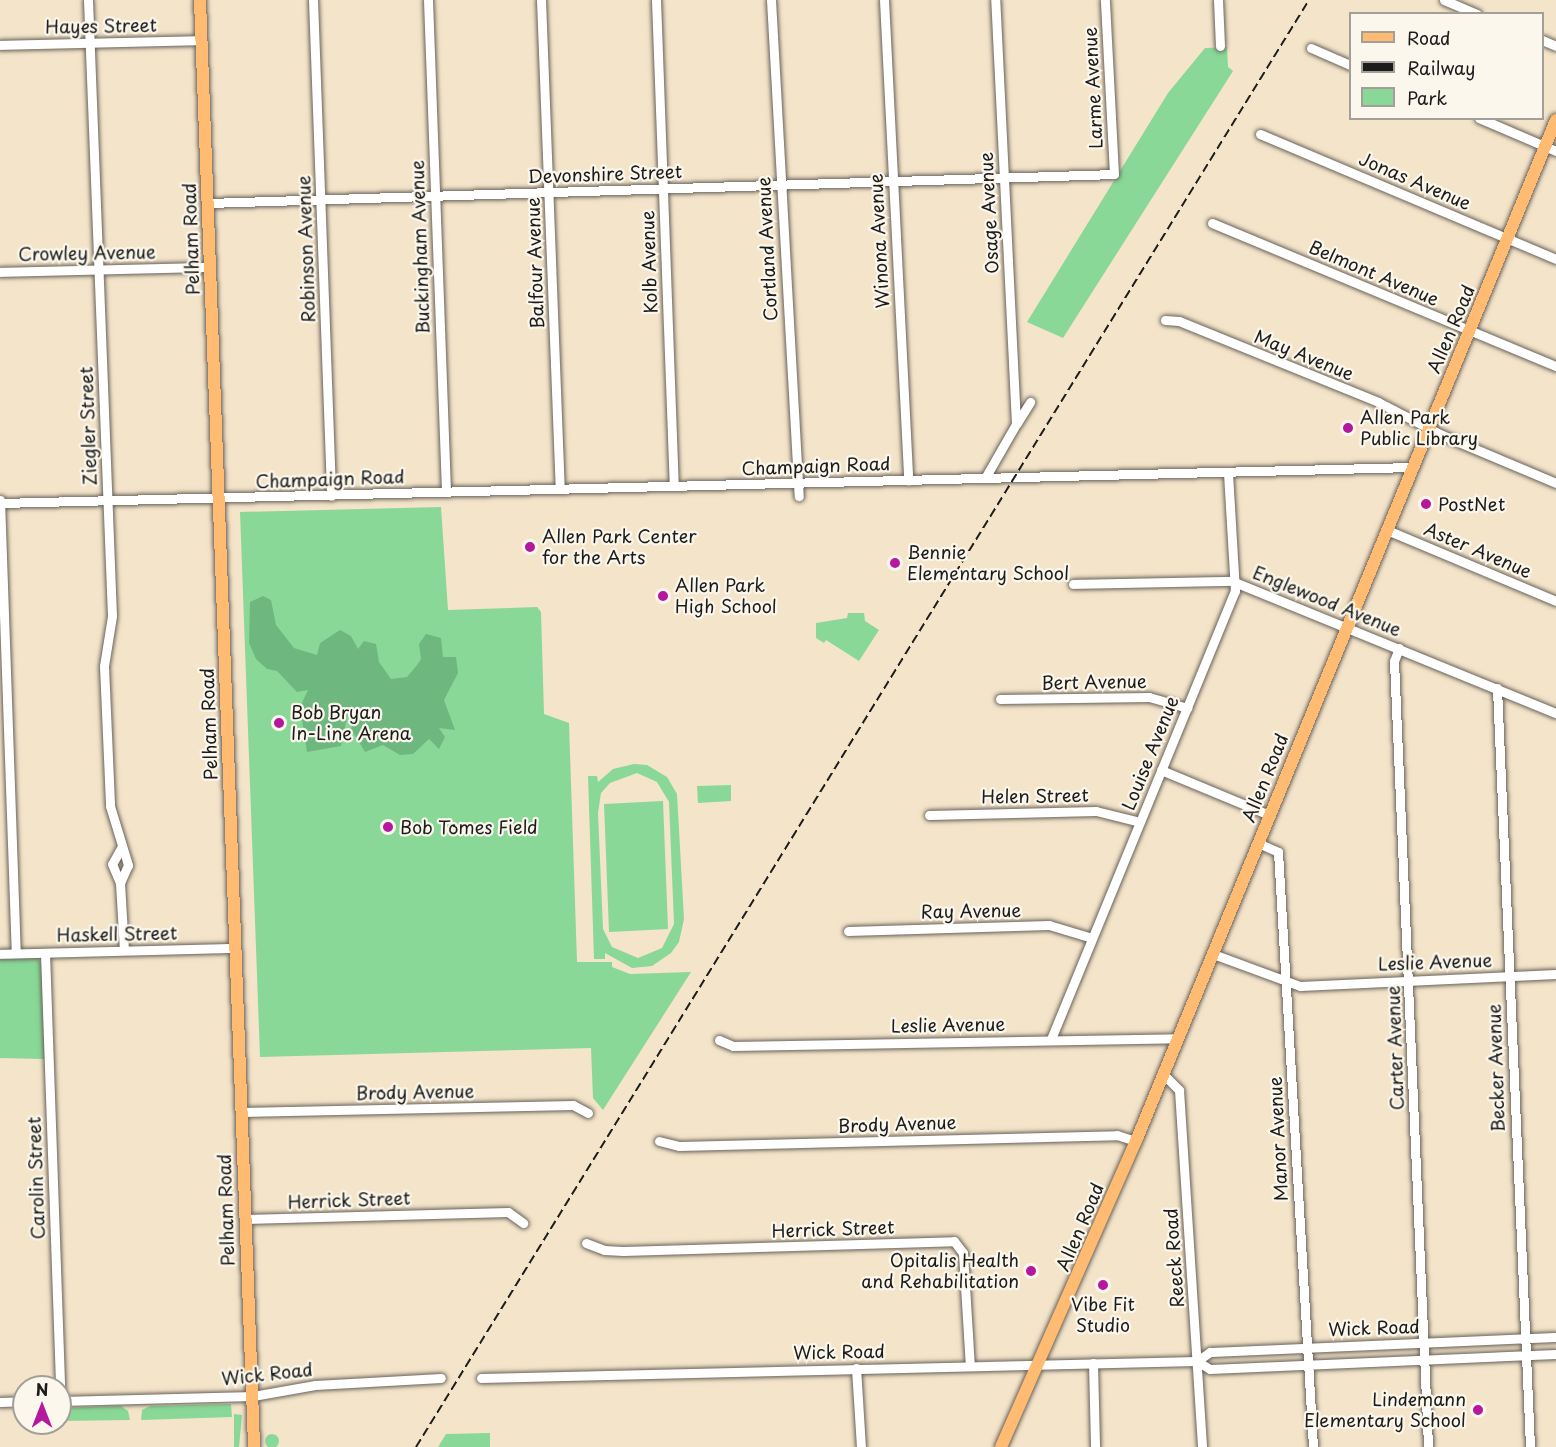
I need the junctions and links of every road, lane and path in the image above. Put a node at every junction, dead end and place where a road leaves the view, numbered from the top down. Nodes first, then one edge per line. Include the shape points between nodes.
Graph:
1 (88, 0) edge
2 (200, 0) edge
3 (313, 0) edge
4 (428, 0) edge
5 (541, 0) edge
6 (656, 0) edge
7 (771, 0) edge
8 (884, 0) edge
9 (995, 0) edge
10 (1106, 0) edge
11 (1218, 0) edge
12 (1444, 0) edge
13 (1472, 12) edge
14 (202, 40) junction
15 (90, 43) junction
16 (0, 45) edge
17 (1220, 46) dead end
18 (1311, 48) dead end
19 (1349, 64) edge
20 (1484, 120) edge
21 (1556, 120) edge
22 (1260, 134) dead end
23 (1550, 148) edge
24 (1114, 174) joint
25 (1004, 177) junction
26 (893, 181) junction
27 (781, 185) junction
28 (663, 189) junction
29 (549, 192) junction
30 (435, 196) junction
31 (320, 199) junction
32 (208, 203) junction
33 (1212, 223) dead end
34 (1507, 239) junction
35 (1556, 259) edge
36 (210, 267) junction
37 (99, 269) junction
38 (0, 272) edge
39 (1165, 320) dead end
40 (1470, 331) junction
41 (1556, 366) edge
42 (1030, 402) dead end
43 (1016, 424) junction
44 (1429, 426) junction
45 (1412, 467) junction
46 (1228, 472) junction
47 (985, 478) junction
48 (908, 480) junction
49 (797, 483) junction
50 (1556, 483) edge
51 (674, 486) junction
52 (560, 489) junction
53 (446, 492) junction
54 (331, 496) junction
55 (799, 496) dead end
56 (220, 499) junction
57 (108, 501) junction
58 (0, 502) edge
59 (1387, 530) junction
60 (1232, 581) junction
61 (1073, 584) dead end
62 (1556, 601) edge
63 (1347, 627) junction
64 (1399, 648) junction
65 (1497, 688) junction
66 (1000, 699) dead end
67 (1186, 708) junction
68 (1556, 713) edge
69 (1161, 770) junction
70 (929, 815) dead end
71 (1269, 815) junction
72 (1140, 822) junction
73 (1258, 843) junction
74 (121, 848) junction
75 (120, 883) junction
76 (848, 931) dead end
77 (1092, 938) junction
78 (235, 948) junction
79 (124, 950) junction
80 (45, 952) junction
81 (16, 953) junction
82 (0, 954) edge
83 (1213, 954) junction
84 (1556, 974) edge
85 (1509, 976) junction
86 (1409, 980) junction
87 (1285, 983) junction
88 (1179, 1038) junction
89 (1051, 1039) junction
90 (719, 1040) dead end
91 (1163, 1074) junction
92 (241, 1112) junction
93 (588, 1113) dead end
94 (659, 1141) dead end
95 (1136, 1141) junction
96 (245, 1219) junction
97 (523, 1223) dead end
98 (586, 1243) dead end
99 (1556, 1337) edge
100 (1524, 1338) junction
101 (1423, 1343) junction
102 (1307, 1346) junction
103 (1556, 1354) edge
104 (1525, 1355) junction
105 (1424, 1360) junction
106 (1197, 1361) junction
107 (1093, 1363) junction
108 (1308, 1364) junction
109 (1038, 1365) junction
110 (970, 1366) junction
111 (856, 1368) junction
112 (59, 1375) edge
113 (441, 1378) dead end
114 (481, 1378) dead end
115 (253, 1396) junction
116 (72, 1401) edge
117 (254, 1447) edge
118 (861, 1447) edge
119 (1001, 1447) edge
120 (1095, 1447) edge
121 (1202, 1447) edge
122 (1313, 1447) edge
123 (1428, 1447) edge
124 (1530, 1447) edge

1 - 15 street, Ziegler Street
2 - 14 main road, Pelham Road
3 - 31 street, Robinson Avenue
4 - 30 street, Buckingham Avenue
5 - 29 street, Balfour Avenue
6 - 28 street, Kolb Avenue
7 - 27 street, Cortland Avenue
8 - 26 street, Winona Avenue
9 - 25 street, Osage Avenue
10 - 24 street, Larme Avenue
11 - 17 street
12 - 13 street
14 - 15 street, Hayes Street
14 - 32 main road, Pelham Road
15 - 16 street, Hayes Street
15 - 37 street, Ziegler Street
18 - 19 street
20 - 23 street
21 - 23 main road, Allen Road
22 - 34 street, Jonas Avenue
23 - 34 main road, Allen Road
24 - 25 street, Devonshire Street
25 - 26 street, Devonshire Street
25 - 43 street, Osage Avenue
26 - 27 street, Devonshire Street
26 - 48 street, Winona Avenue
27 - 28 street, Devonshire Street
27 - 49 street, Cortland Avenue
28 - 29 street, Devonshire Street
28 - 51 street, Kolb Avenue
29 - 30 street, Devonshire Street
29 - 52 street, Balfour Avenue
30 - 31 street, Devonshire Street
30 - 53 street, Buckingham Avenue
31 - 32 street, Devonshire Street
31 - 54 street, Robinson Avenue
32 - 36 main road, Pelham Road
33 - 40 street, Belmont Avenue
34 - 35 street, Jonas Avenue
34 - 40 main road, Allen Road
36 - 37 street, Crowley Avenue
36 - 56 main road, Pelham Road
37 - 38 street, Crowley Avenue
37 - 57 street, Ziegler Street
39 - 44 street, May Avenue via 1179,321
40 - 41 street, Belmont Avenue
40 - 44 main road, Allen Road
42 - 43 street
43 - 47 street
44 - 45 main road, Allen Road
44 - 50 street
45 - 46 street, Champaign Road
45 - 59 main road, Allen Road
46 - 47 street, Champaign Road
46 - 60 street, Louise Avenue
47 - 48 street, Champaign Road
48 - 49 street, Champaign Road
49 - 51 street, Champaign Road
49 - 55 street, Cortland Avenue
51 - 52 street, Champaign Road
52 - 53 street, Champaign Road
53 - 54 street, Champaign Road
54 - 56 street, Champaign Road
56 - 57 street, Champaign Road
56 - 78 main road, Pelham Road
57 - 58 street, Champaign Road
57 - 74 street, Ziegler Street via 112,616 104,666 110,806
58 - 81 street
59 - 62 street, Aster Avenue
59 - 63 main road, Allen Road
60 - 61 street, Englewood Avenue
60 - 63 street, Englewood Avenue
60 - 67 street, Louise Avenue via 1235,591
63 - 64 street, Englewood Avenue
63 - 71 main road, Allen Road
64 - 65 street, Englewood Avenue
64 - 86 street, Carter Avenue via 1394,661
65 - 68 street, Englewood Avenue
65 - 85 street, Becker Avenue
66 - 67 street, Bert Avenue via 1149,697
67 - 69 street, Louise Avenue
69 - 71 street
69 - 72 street, Louise Avenue
70 - 72 street, Helen Street via 1096,811
71 - 73 main road, Allen Road
72 - 77 street, Louise Avenue
73 - 83 main road, Allen Road
73 - 87 street, Manor Avenue via 1278,852
74 - 75 street, Ziegler Street via 128,865
74 - 75 street, Ziegler Street via 112,864
75 - 79 street, Ziegler Street
76 - 77 street, Ray Avenue via 1049,926
77 - 89 street, Louise Avenue
78 - 79 street, Haskell Street
78 - 92 main road, Pelham Road
79 - 80 street, Haskell Street
80 - 81 street, Haskell Street
80 - 112 street, Carolin Street
81 - 82 street, Haskell Street
83 - 87 street, Leslie Avenue
83 - 88 main road, Allen Road
84 - 85 street, Leslie Avenue
85 - 86 street, Leslie Avenue
85 - 100 street, Becker Avenue
86 - 87 street, Leslie Avenue via 1300,986
86 - 101 street, Carter Avenue
87 - 102 street, Manor Avenue
88 - 89 street, Leslie Avenue
88 - 91 main road, Allen Road
89 - 90 street, Leslie Avenue via 733,1046
91 - 95 main road, Allen Road
91 - 106 street, Reeck Road via 1179,1090
92 - 93 street, Brody Avenue via 573,1106
92 - 96 main road, Pelham Road
94 - 95 street, Brody Avenue via 679,1146 1117,1135
95 - 109 main road, Allen Road
96 - 97 street, Herrick Street via 508,1212
96 - 115 main road, Pelham Road
98 - 110 street, Herrick Street via 604,1250 623,1251 954,1241 963,1253
99 - 100 street, Wick Road
100 - 101 street, Wick Road
100 - 104 street, Becker Avenue
101 - 102 street, Wick Road
101 - 105 street, Carter Avenue
102 - 106 street, Wick Road via 1210,1352
102 - 108 street, Manor Avenue
103 - 104 street, Wick Road
104 - 105 street, Wick Road
104 - 124 street, Becker Avenue
105 - 108 street, Wick Road
105 - 123 street, Carter Avenue
106 - 107 street, Wick Road
106 - 108 street, Wick Road via 1210,1369
106 - 121 street, Reeck Road
107 - 109 street, Wick Road
107 - 120 street
108 - 122 street, Manor Avenue
109 - 110 street, Wick Road
109 - 119 main road, Allen Road
110 - 111 street, Wick Road
111 - 114 street, Wick Road
111 - 118 street
113 - 115 street, Wick Road via 315,1385
115 - 116 street, Wick Road
115 - 117 main road, Pelham Road

